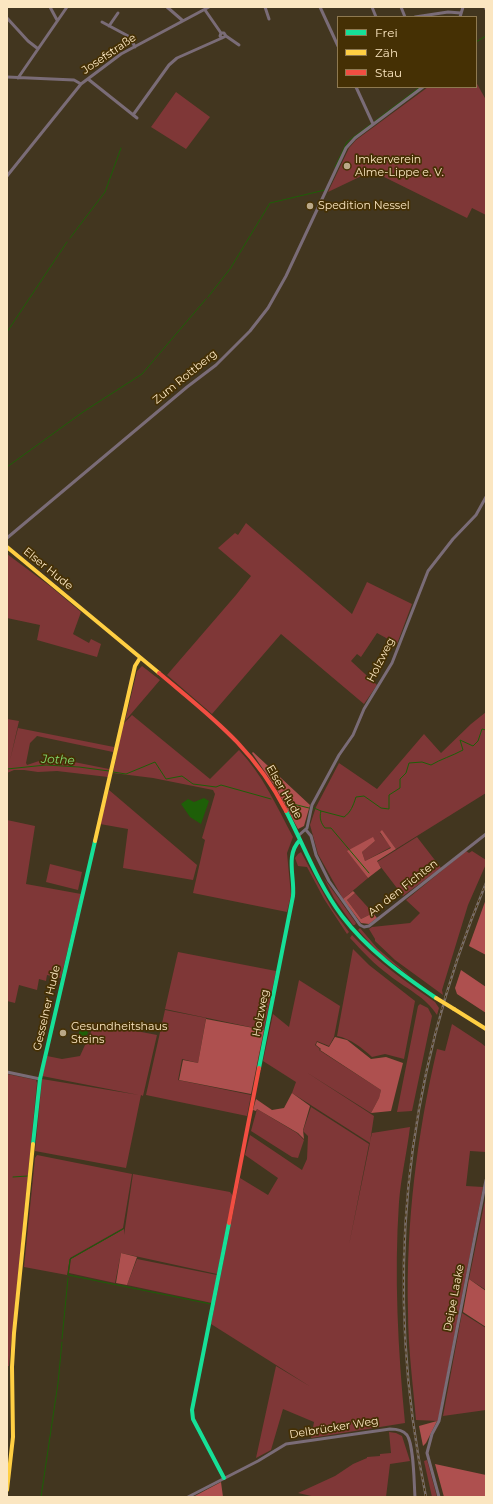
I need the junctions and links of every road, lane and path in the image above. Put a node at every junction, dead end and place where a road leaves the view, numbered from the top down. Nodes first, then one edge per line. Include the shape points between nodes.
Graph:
1 (50, 7) edge
2 (67, 7) edge
3 (167, 7) edge
4 (209, 7) edge
5 (265, 7) edge
6 (320, 7) edge
7 (462, 7) edge
8 (205, 10) junction
9 (118, 13) dead end
10 (460, 15) edge
11 (422, 16) edge
12 (7, 18) edge
13 (269, 19) dead end
14 (57, 20) junction
15 (182, 20) junction
16 (102, 22) dead end
17 (109, 26) junction
18 (224, 37) junction
19 (337, 44) edge
20 (239, 45) dead end
21 (135, 47) junction
22 (37, 48) junction
23 (7, 77) edge
24 (18, 78) junction
25 (88, 78) junction
26 (80, 84) junction
27 (356, 88) edge
28 (422, 88) edge
29 (133, 115) junction
30 (137, 118) dead end
31 (373, 124) junction
32 (7, 176) edge
33 (486, 497) edge
34 (7, 538) edge
35 (7, 547) edge
36 (140, 658) junction
37 (306, 830) junction
38 (486, 834) edge
39 (299, 838) junction
40 (486, 1029) edge
41 (7, 1072) edge
42 (40, 1079) junction
43 (486, 1180) edge
44 (224, 1478) junction
45 (7, 1490) edge
46 (188, 1497) edge
47 (415, 1497) edge
48 (439, 1497) edge

1 - 14 street
2 - 14 street
3 - 15 street
4 - 8 street, Josefstraße
5 - 13 street
6 - 19 street
7 - 10 street
8 - 15 street, Josefstraße
8 - 18 street via 221,33 220,36
9 - 17 street
10 - 11 street via 448,12
12 - 22 street
14 - 22 street
15 - 21 street, Josefstraße
16 - 17 street
17 - 21 street via 130,38
18 - 20 street
18 - 29 street via 177,58 169,65
21 - 25 street, Josefstraße
22 - 24 street
23 - 24 street
24 - 26 street via 74,80
25 - 26 street, Josefstraße
25 - 29 street
26 - 32 street, Josefstraße
27 - 31 street
28 - 31 street, Zum Rottberg
29 - 30 street
31 - 34 street, Zum Rottberg via 354,138 346,148 286,276 268,308 250,331 216,365 187,386
33 - 37 street, Holzweg via 476,515 428,571 392,663 312,805
35 - 36 street, Elser Hude
36 - 39 street, Elser Hude via 214,720 247,752 274,788
36 - 42 street, Gesselner Hude via 135,666
37 - 38 street, An den Fichten via 312,836 316,855 329,881 364,927 369,926
37 - 39 street, Holzweg
39 - 40 street, Elser Hude, bridge via 331,899 369,948 392,968
39 - 44 street, Holzweg via 291,855 293,896 192,1413
41 - 42 street
42 - 45 street, Gesselner Hude via 14,1333 13,1437
43 - 48 street, Deipe Laake via 439,1421 427,1453
44 - 46 street, Delbrücker Weg
44 - 47 street, Delbrücker Weg via 286,1444 394,1429 405,1433 409,1440 414,1468

